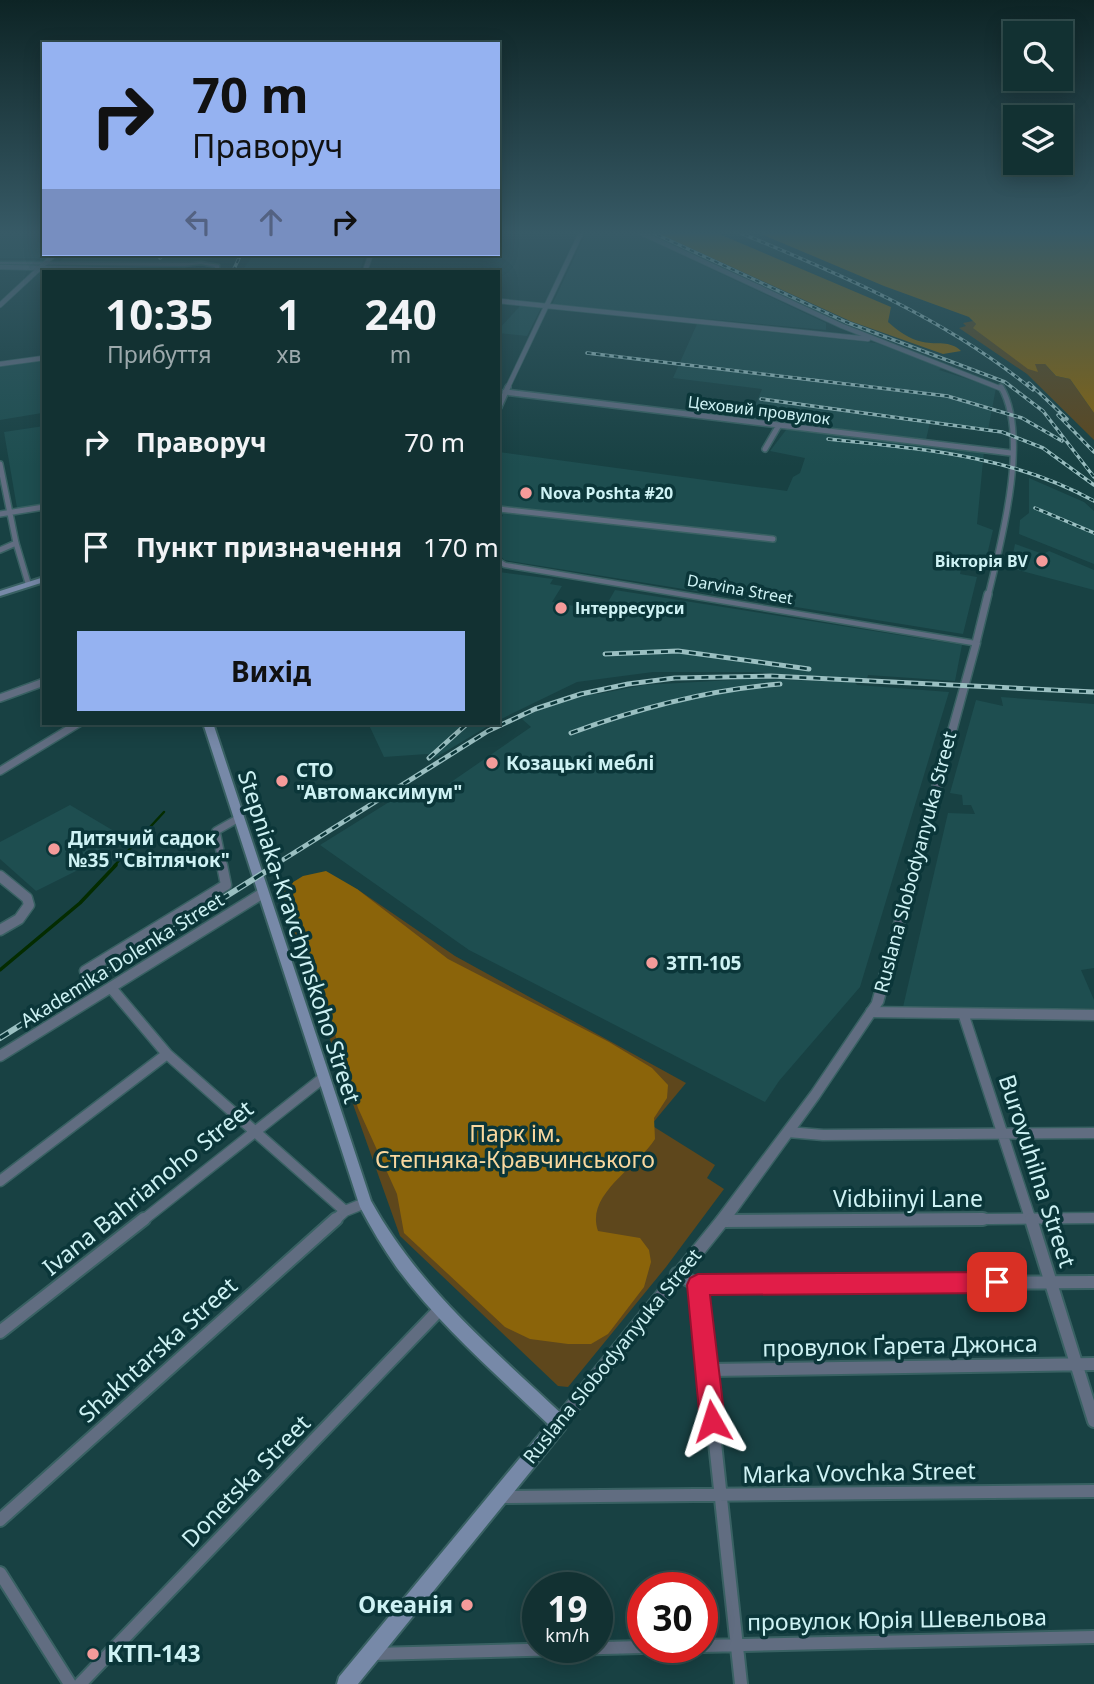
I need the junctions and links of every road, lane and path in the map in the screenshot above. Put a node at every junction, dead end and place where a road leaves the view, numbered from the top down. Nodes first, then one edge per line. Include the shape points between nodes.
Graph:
1 (543, 310) edge
2 (580, 310) edge
3 (810, 310) edge
4 (877, 340) junction
5 (42, 358) edge
6 (0, 364) edge
7 (505, 392) junction
8 (500, 404) edge
9 (779, 425) junction
10 (765, 449) dead end
11 (1011, 453) junction
12 (0, 464) edge
13 (42, 507) edge
14 (500, 509) edge
15 (9, 512) junction
16 (0, 514) edge
17 (772, 539) dead end
18 (16, 543) junction
19 (0, 550) edge
20 (500, 564) edge
21 (42, 580) edge
22 (28, 583) junction
23 (0, 594) edge
24 (976, 643) junction
25 (42, 683) edge
26 (0, 698) edge
27 (75, 725) edge
28 (209, 725) edge
29 (0, 771) edge
30 (239, 818) junction
31 (0, 876) edge
32 (263, 893) junction
33 (0, 930) edge
34 (85, 971) dead end
35 (112, 989) junction
36 (871, 1012) junction
37 (1094, 1015) edge
38 (964, 1016) junction
39 (167, 1054) junction
40 (0, 1056) edge
41 (323, 1077) junction
42 (254, 1130) junction
43 (789, 1132) junction
44 (1003, 1133) junction
45 (1094, 1133) edge
46 (0, 1181) edge
47 (365, 1203) junction
48 (345, 1211) junction
49 (1094, 1218) edge
50 (1030, 1219) junction
51 (722, 1221) junction
52 (677, 1274) junction
53 (1051, 1282) junction
54 (1094, 1282) edge
55 (698, 1285) junction
56 (442, 1307) junction
57 (0, 1332) edge
58 (1094, 1364) edge
59 (1079, 1365) junction
60 (708, 1370) junction
61 (1094, 1421) edge
62 (559, 1423) junction
63 (1094, 1490) edge
64 (498, 1497) junction
65 (720, 1497) junction
66 (0, 1520) edge
67 (0, 1573) edge
68 (1094, 1637) edge
69 (737, 1645) junction
70 (718, 1646) edge
71 (627, 1647) edge
72 (370, 1654) junction
73 (349, 1682) edge
74 (71, 1684) edge
75 (80, 1684) edge
76 (741, 1684) edge

1 - 7 street
2 - 4 street
3 - 4 street, Ruslana Slobodyanyuka Street
4 - 11 street, Ruslana Slobodyanyuka Street via 1002,388
5 - 6 street
7 - 8 street
7 - 9 street, Цеховий провулок
9 - 10 street
9 - 11 street, Цеховий провулок
11 - 24 street, Ruslana Slobodyanyuka Street via 1004,530
12 - 15 street
13 - 15 street
14 - 17 street
15 - 16 street
15 - 18 street
18 - 19 street
18 - 22 street
20 - 24 street, Darvina Street
21 - 22 main road
22 - 23 main road
24 - 36 street, Ruslana Slobodyanyuka Street
25 - 26 street
27 - 29 street
28 - 30 main road, Stepniaka-Kravchynskoho Street
30 - 32 main road, Stepniaka-Kravchynskoho Street
30 - 34 street via 216,831 226,885
31 - 33 street via 27,898 26,913
32 - 35 street, Akademika Dolenka Street
32 - 41 main road, Stepniaka-Kravchynskoho Street
35 - 39 street
35 - 40 street, Akademika Dolenka Street via 85,1001
36 - 38 street
36 - 43 street, Ruslana Slobodyanyuka Street
37 - 38 street
38 - 44 street, Burovuhilna Street
39 - 42 street
39 - 46 street
41 - 42 street, Ivana Bahrianoho Street
41 - 47 main road, Stepniaka-Kravchynskoho Street
42 - 48 street
42 - 57 street, Ivana Bahrianoho Street
43 - 44 street
43 - 51 street, Ruslana Slobodyanyuka Street
44 - 45 street
44 - 50 street, Burovuhilna Street
47 - 48 street
47 - 56 main road, Stepniaka-Kravchynskoho Street via 391,1250
48 - 66 street, Shakhtarska Street
49 - 50 street, Vidbiinyi Lane
50 - 51 street, Vidbiinyi Lane
50 - 53 street, Burovuhilna Street
51 - 52 street, Ruslana Slobodyanyuka Street
52 - 55 street
52 - 62 street, Ruslana Slobodyanyuka Street
53 - 54 street
53 - 55 street
53 - 59 street, Burovuhilna Street
55 - 60 street
56 - 62 main road, Stepniaka-Kravchynskoho Street
56 - 75 street, Donetska Street
58 - 59 street, провулок Ґарета Джонса
59 - 60 street, провулок Ґарета Джонса
59 - 61 street, Burovuhilna Street
60 - 65 street
62 - 64 main road, Ruslana Slobodyanyuka Street
63 - 65 street, Marka Vovchka Street
64 - 65 street, Marka Vovchka Street
64 - 72 main road, Ruslana Slobodyanyuka Street
65 - 69 street
67 - 74 street
68 - 69 street, провулок Юрія Шевельова
69 - 70 street, провулок Юрія Шевельова
69 - 76 street
71 - 72 street
72 - 73 main road, Ruslana Slobodyanyuka Street

